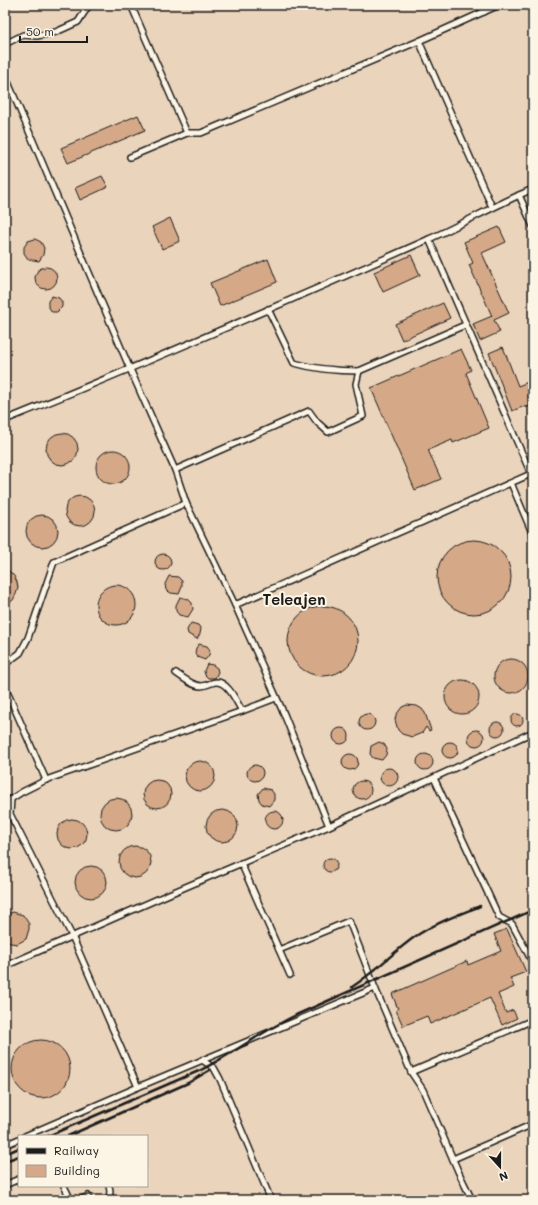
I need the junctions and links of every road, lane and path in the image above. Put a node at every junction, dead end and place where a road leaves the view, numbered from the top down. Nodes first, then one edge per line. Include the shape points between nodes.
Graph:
1 (88, 5) edge
2 (131, 5) edge
3 (481, 5) edge
4 (499, 5) edge
5 (484, 12) junction
6 (419, 41) junction
7 (5, 46) edge
8 (5, 75) edge
9 (187, 133) junction
10 (130, 157) dead end
11 (533, 189) edge
12 (519, 195) junction
13 (492, 207) junction
14 (533, 226) edge
15 (429, 239) junction
16 (268, 309) junction
17 (465, 325) junction
18 (130, 369) junction
19 (359, 371) junction
20 (5, 420) edge
21 (175, 470) junction
22 (532, 473) edge
23 (511, 483) junction
24 (186, 503) junction
25 (533, 535) edge
26 (235, 605) junction
27 (5, 664) edge
28 (176, 673) dead end
29 (5, 687) edge
30 (276, 698) junction
31 (242, 711) junction
32 (533, 732) edge
33 (434, 778) junction
34 (46, 780) junction
35 (8, 815) edge
36 (329, 826) junction
37 (241, 863) junction
38 (72, 936) junction
39 (279, 950) junction
40 (533, 963) edge
41 (5, 966) edge
42 (290, 975) dead end
43 (375, 988) junction
44 (533, 1020) edge
45 (202, 1060) junction
46 (411, 1072) junction
47 (138, 1087) junction
48 (533, 1124) edge
49 (27, 1135) edge
50 (18, 1139) edge
51 (5, 1145) edge
52 (453, 1159) junction
53 (18, 1179) edge
54 (5, 1185) edge
55 (64, 1187) edge
56 (109, 1187) edge
57 (71, 1200) edge
58 (80, 1200) edge
59 (88, 1200) edge
60 (109, 1200) edge
61 (271, 1200) edge
62 (472, 1200) edge

1 - 7 lane via 78,22 56,32 37,36 23,35
2 - 9 lane
3 - 5 lane
4 - 5 lane
5 - 6 lane
6 - 9 lane via 201,133
6 - 13 lane
8 - 18 lane
9 - 10 lane
11 - 12 lane
12 - 13 lane
12 - 14 lane
13 - 15 lane
15 - 16 lane
15 - 17 lane
16 - 18 lane
16 - 19 lane via 294,363 314,368
17 - 19 lane
17 - 22 lane
18 - 20 lane
18 - 21 lane
19 - 21 lane via 356,384 363,416 328,432 309,411
21 - 24 lane
22 - 23 lane
23 - 25 lane
23 - 26 lane
24 - 26 lane
24 - 27 lane via 54,562 28,638 20,653
26 - 30 lane
28 - 31 lane via 200,686 222,683
29 - 34 lane
30 - 31 lane
30 - 36 lane
31 - 34 lane
32 - 33 lane
33 - 36 lane
33 - 40 lane via 499,917 512,924
34 - 35 lane via 11,799
35 - 38 lane
36 - 37 lane
37 - 38 lane
37 - 39 lane
38 - 41 lane
38 - 47 lane
39 - 42 lane
39 - 43 lane via 349,921
43 - 45 lane
43 - 46 lane
44 - 46 lane
45 - 47 lane
45 - 61 lane via 214,1068 220,1079
46 - 52 lane via 423,1090
47 - 49 lane
48 - 52 lane
50 - 51 lane
52 - 62 lane
53 - 54 lane
55 - 57 lane
56 - 60 lane
58 - 59 lane via 88,1196

